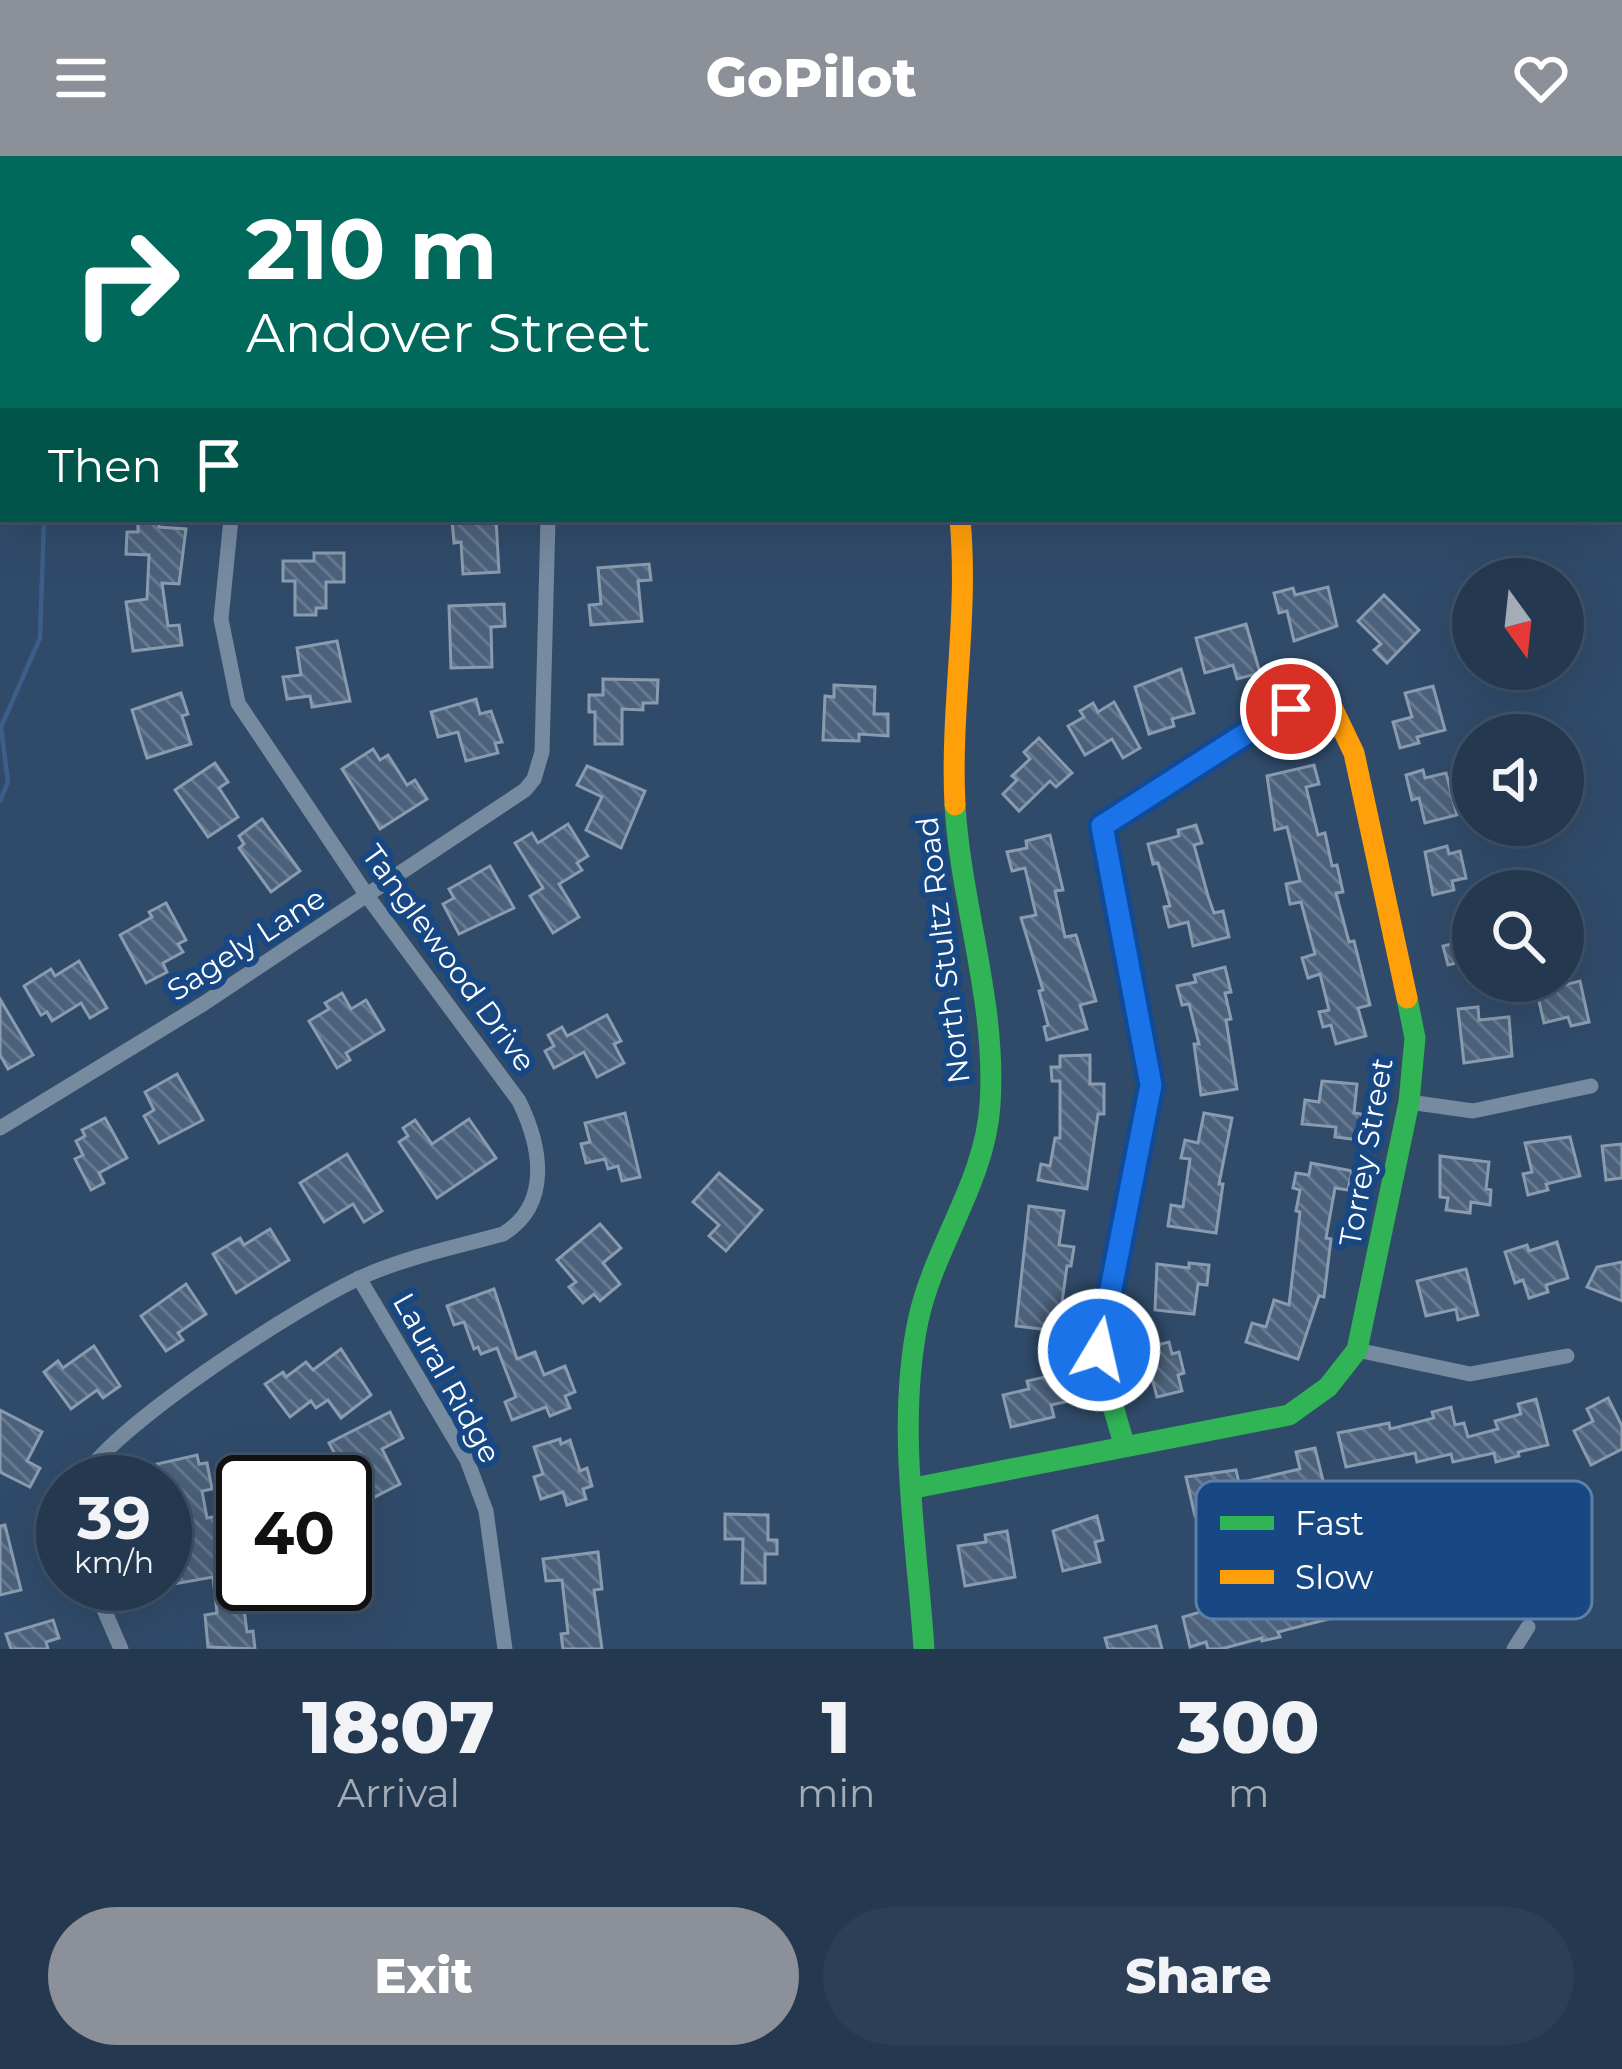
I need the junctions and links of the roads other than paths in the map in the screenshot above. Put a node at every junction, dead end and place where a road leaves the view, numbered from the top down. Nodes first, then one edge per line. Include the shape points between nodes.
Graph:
1 (230, 522) edge
2 (548, 522) edge
3 (960, 522) edge
4 (368, 897) junction
5 (1591, 1086) dead end
6 (1408, 1102) junction
7 (0, 1127) edge
8 (359, 1278) junction
9 (1357, 1350) junction
10 (1567, 1356) dead end
11 (1124, 1444) junction
12 (102, 1455) edge
13 (914, 1488) junction
14 (105, 1611) edge
15 (1528, 1627) dead end
16 (121, 1649) edge
17 (505, 1649) edge
18 (924, 1649) edge
19 (1514, 1649) edge

1 - 4 street, Tanglewood Drive via 221,619 238,704
2 - 4 street, Sagely Lane via 535,779
3 - 13 street, North Stultz Road via 955,816 989,1033 990,1111 974,1184 918,1319
4 - 7 street, Sagely Lane
4 - 8 street, Tanglewood Drive via 519,1101 539,1175 526,1214 503,1234
5 - 6 street via 1473,1112
6 - 9 street, Torrey Street
6 - 11 street, Torrey Street via 1414,1021 1354,753 1329,701 1270,718 1102,826 1151,1085 1099,1335
8 - 12 street, Tanglewood Drive via 229,1357
8 - 17 street, Laural Ridge via 467,1460 486,1511
9 - 10 street via 1470,1374
9 - 11 street, Torrey Street via 1307,1406 1264,1422
11 - 13 street
13 - 18 street, North Stultz Road
14 - 16 street
15 - 19 street

